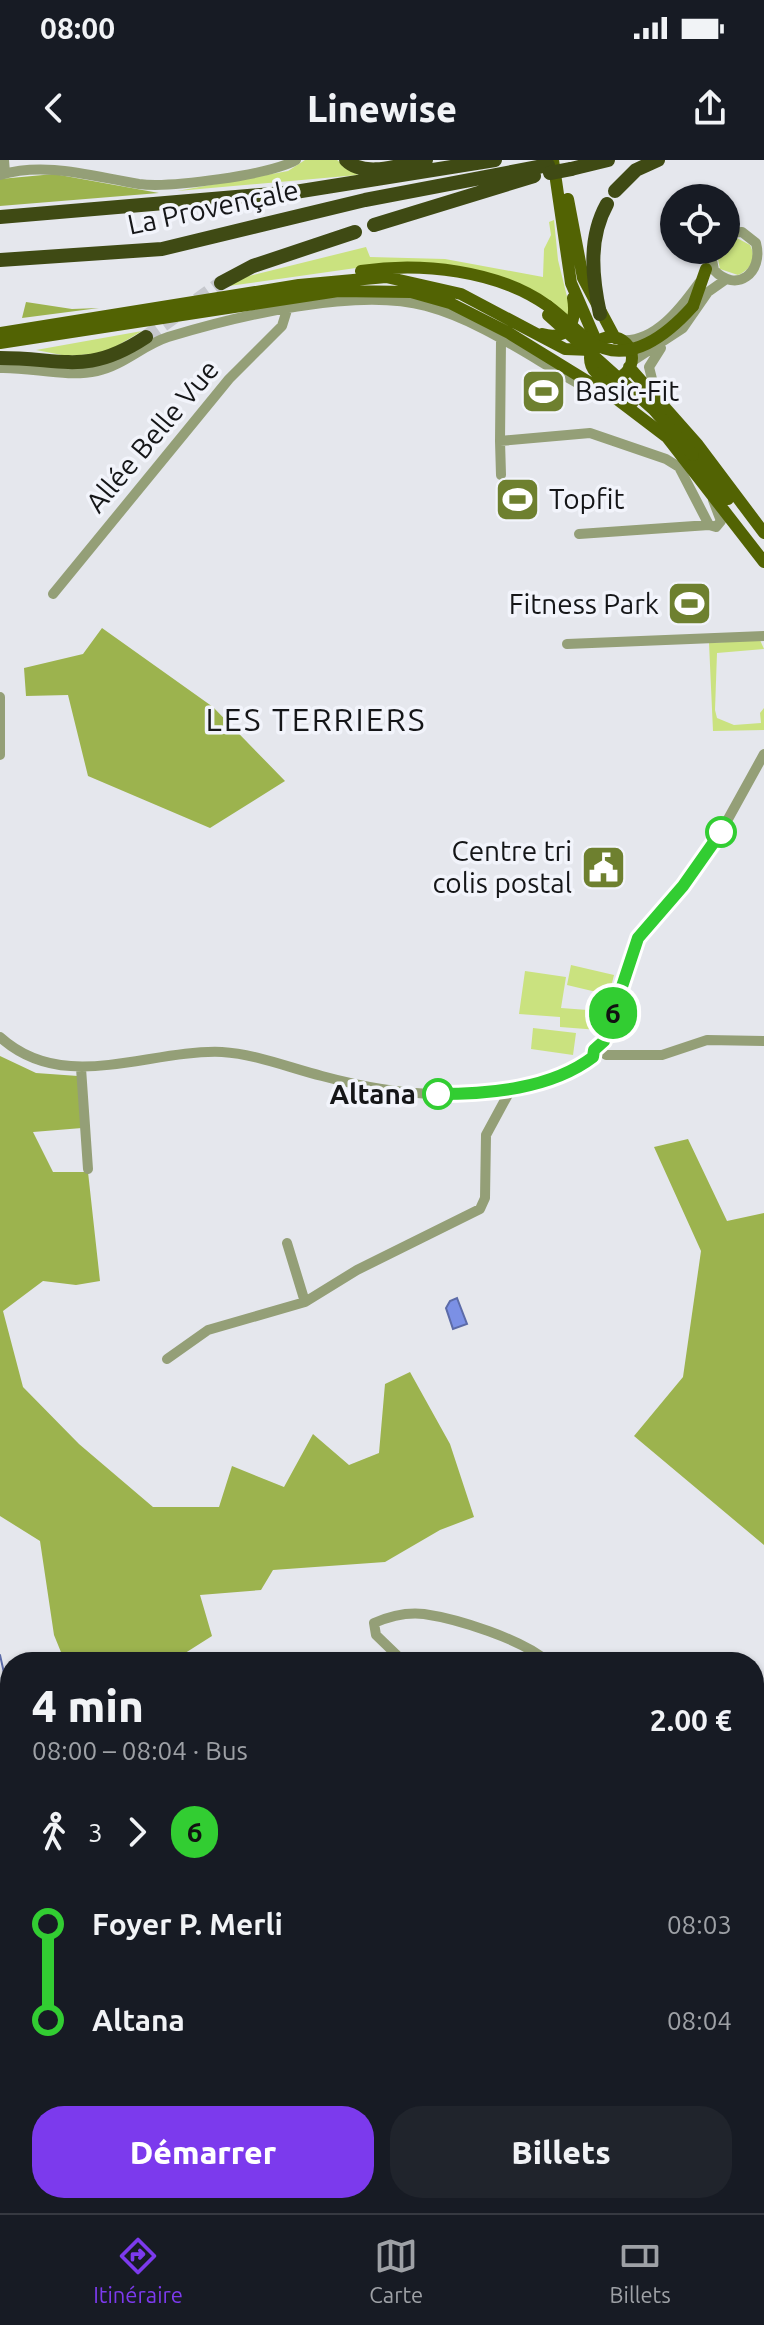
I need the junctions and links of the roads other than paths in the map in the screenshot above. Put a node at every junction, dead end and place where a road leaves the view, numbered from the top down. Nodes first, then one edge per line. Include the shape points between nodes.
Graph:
1 (4, 160) edge
2 (296, 160) edge
3 (346, 160) edge
4 (426, 160) edge
5 (495, 160) edge
6 (608, 160) edge
7 (658, 160) edge
8 (561, 164) edge
9 (3, 174) edge
10 (0, 217) edge
11 (374, 225) dead end
12 (355, 232) dead end
13 (740, 234) edge
14 (761, 249) edge
15 (0, 260) edge
16 (708, 266) junction
17 (759, 270) edge
18 (725, 280) junction
19 (221, 283) tunnel mouth
20 (571, 283) junction
21 (299, 285) junction
22 (287, 310) junction
23 (548, 310) junction
24 (600, 314) junction
25 (506, 318) junction
26 (0, 332) edge
27 (146, 337) tunnel mouth
28 (505, 337) junction
29 (618, 339) junction
30 (667, 340) junction
31 (0, 346) edge
32 (594, 346) junction
33 (0, 358) edge
34 (591, 365) junction
35 (630, 365) junction
36 (0, 368) edge
37 (607, 378) junction
38 (656, 395) junction
39 (631, 409) junction
40 (668, 438) junction
41 (500, 441) junction
42 (501, 475) dead end
43 (711, 495) junction
44 (713, 526) junction
45 (764, 533) edge
46 (579, 534) dead end
47 (764, 546) edge
48 (764, 562) edge
49 (53, 594) dead end
50 (764, 636) edge
51 (567, 644) dead end
52 (0, 697) edge
53 (764, 754) edge
54 (0, 755) edge
55 (0, 1037) edge
56 (764, 1041) edge
57 (604, 1051) junction
58 (81, 1068) junction
59 (511, 1089) junction
60 (88, 1169) dead end
61 (287, 1243) dead end
62 (305, 1302) junction
63 (167, 1359) dead end
64 (394, 1652) edge
65 (533, 1652) edge

1 - 9 street
2 - 9 street via 278,168 172,184 65,170
3 - 4 highway via 366,169
5 - 10 highway, La Provençale via 310,191
6 - 8 highway
7 - 24 highway via 636,170 611,197 597,227 593,255
8 - 11 highway
8 - 15 highway, La Provençale via 365,200 162,249
8 - 20 main road
8 - 24 main road via 579,264
12 - 19 highway via 253,266
13 - 14 street
14 - 17 street
16 - 18 street
16 - 23 main road, bridge via 693,306 649,343 618,351 593,343
16 - 29 street via 668,320 642,338
17 - 18 street via 739,281
18 - 30 street
20 - 25 main road via 574,323 562,334 549,336
20 - 32 main road
21 - 23 main road via 393,266 443,268 490,282
21 - 25 main road via 400,278 461,294
21 - 26 main road
22 - 28 street via 348,301 402,301
22 - 36 street via 165,338 117,366 94,372
22 - 49 street, Allée Belle Vue via 282,326 229,379
23 - 47 main road, bridge via 654,410
24 - 29 main road
25 - 32 main road via 565,349 577,352
27 - 33 highway via 93,362
28 - 31 main road via 433,297 374,289
28 - 34 main road
28 - 39 main road
28 - 39 street via 586,388
28 - 41 street
29 - 32 main road
29 - 35 main road via 629,349
30 - 35 street
30 - 38 street via 649,367
32 - 34 main road
34 - 37 main road
35 - 37 main road via 620,376
35 - 38 main road via 635,377
37 - 40 main road
38 - 45 main road
39 - 40 main road
40 - 43 main road
41 - 42 street
41 - 44 street via 590,433 666,459 679,467
43 - 44 street via 721,521
43 - 48 main road
44 - 46 street
50 - 51 street
52 - 54 street
53 - 57 street via 717,839 638,938
55 - 58 street via 37,1062
56 - 57 street via 707,1040 662,1055
57 - 59 street via 600,1061 593,1057
58 - 59 street via 221,1052 395,1092 476,1094
58 - 60 street
59 - 62 street via 486,1135 485,1198 480,1209
61 - 62 street
62 - 63 street via 208,1330
64 - 65 street via 376,1635 374,1623 422,1614 480,1629

